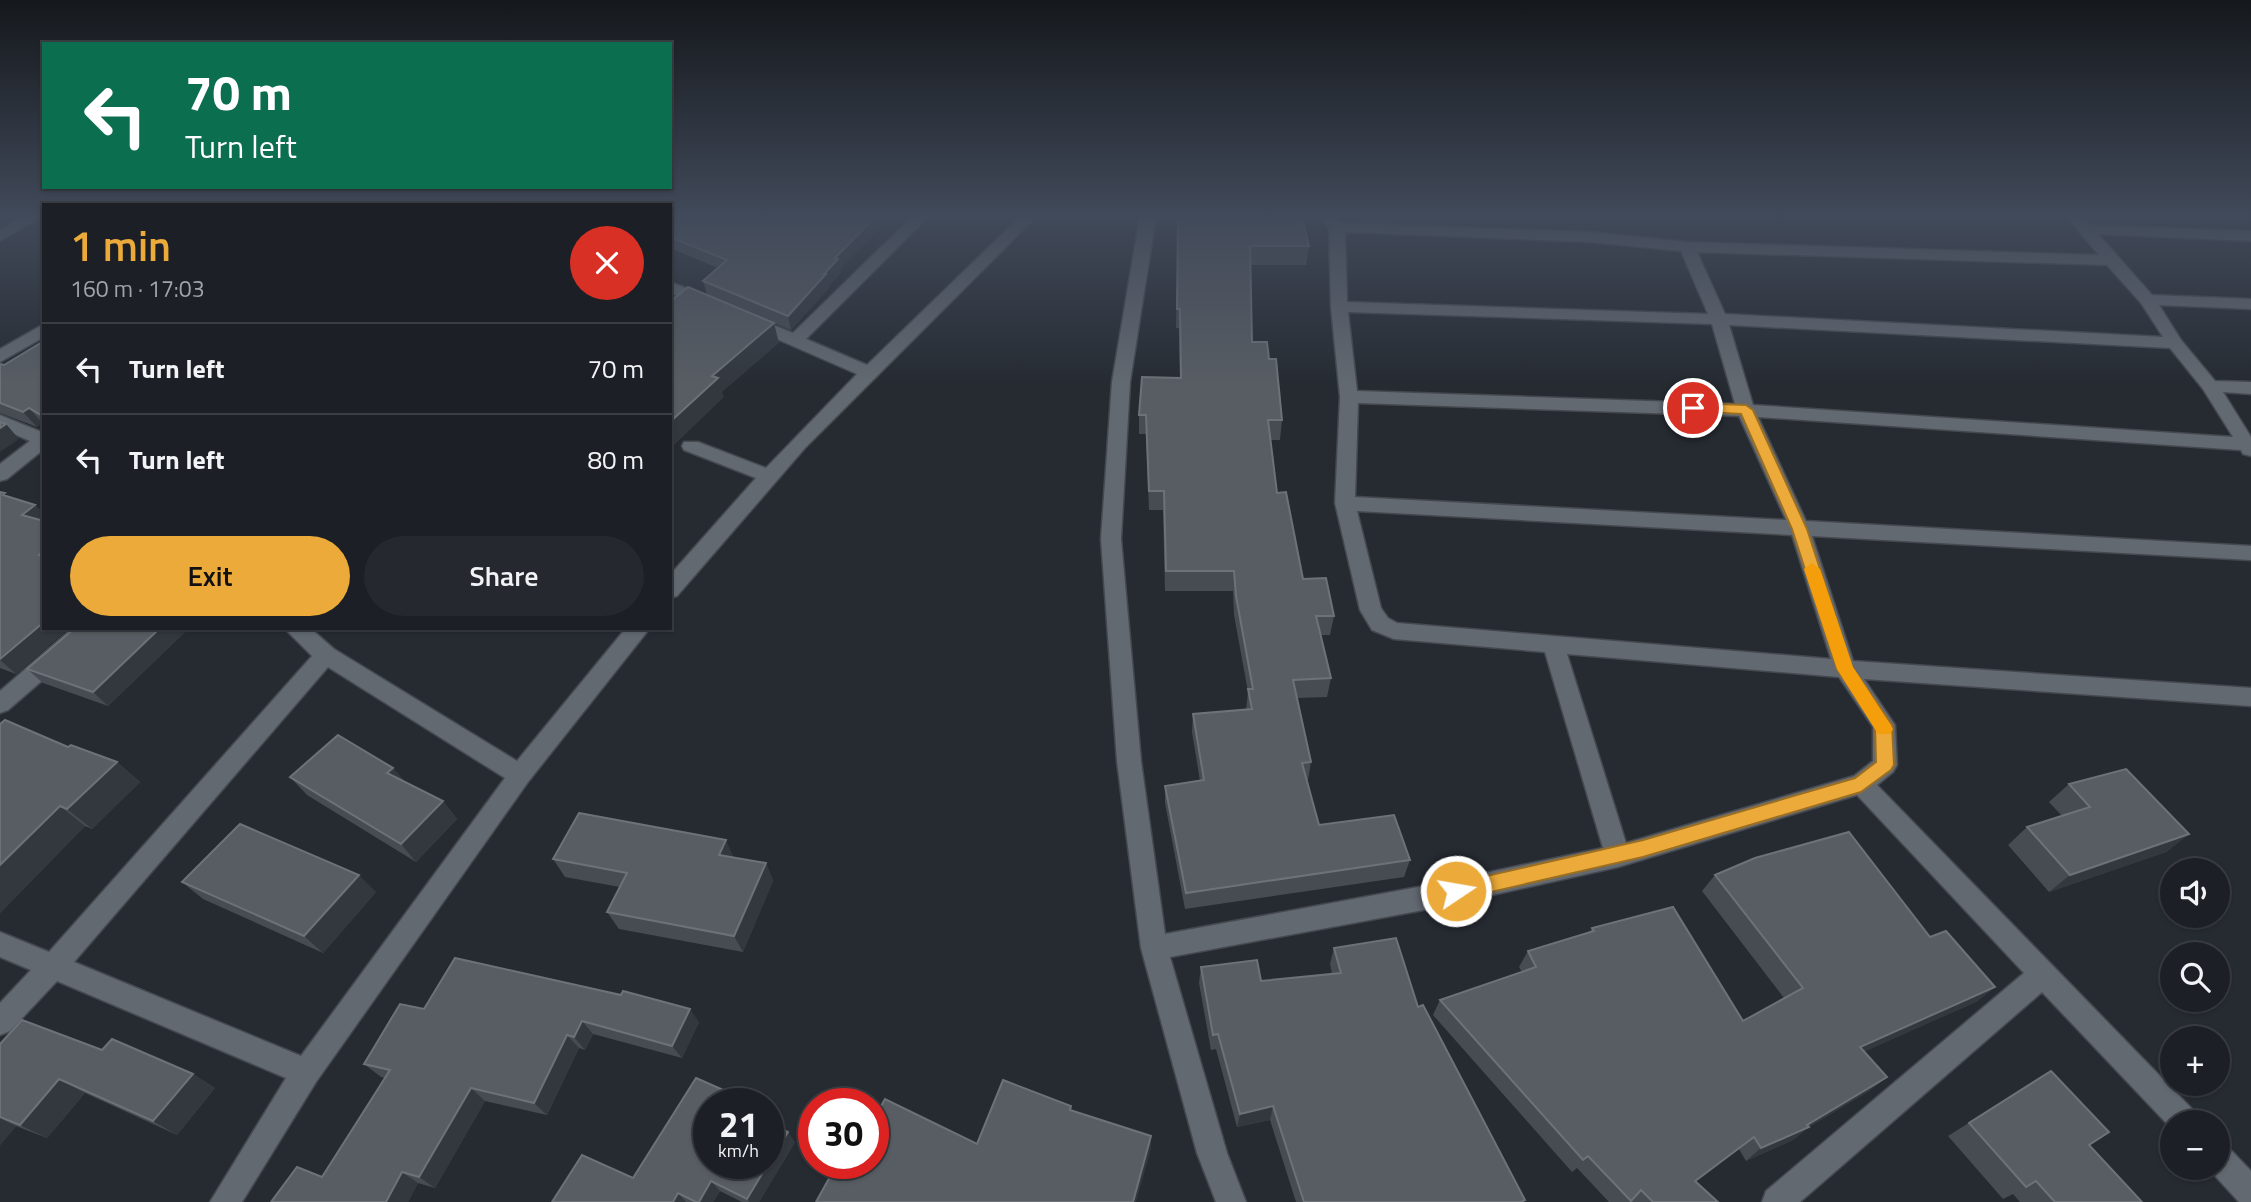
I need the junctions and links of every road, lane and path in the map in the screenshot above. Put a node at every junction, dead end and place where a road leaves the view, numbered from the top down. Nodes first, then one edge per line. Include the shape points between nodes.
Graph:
1 (865, 272) edge
2 (972, 272) edge
3 (1139, 272) edge
4 (1335, 272) edge
5 (1698, 272) edge
6 (2120, 272) edge
7 (672, 288) edge
8 (2147, 300) junction
9 (2251, 304) edge
10 (1339, 307) junction
11 (1719, 319) junction
12 (42, 330) edge
13 (795, 340) junction
14 (2175, 343) junction
15 (0, 357) edge
16 (868, 372) junction
17 (2210, 386) junction
18 (2251, 388) edge
19 (1349, 397) junction
20 (1746, 410) junction
21 (0, 421) edge
22 (42, 440) edge
23 (42, 441) edge
24 (691, 446) dead end
25 (2248, 448) edge
26 (0, 474) edge
27 (769, 476) junction
28 (1345, 503) junction
29 (1800, 529) junction
30 (2251, 553) edge
31 (672, 588) edge
32 (86, 630) edge
33 (297, 630) edge
34 (637, 630) edge
35 (1554, 646) junction
36 (326, 655) junction
37 (1845, 669) junction
38 (2251, 697) edge
39 (0, 704) edge
40 (520, 775) junction
41 (1861, 784) junction
42 (1618, 856) junction
43 (0, 944) edge
44 (1154, 948) junction
45 (53, 966) junction
46 (2043, 974) junction
47 (0, 1022) edge
48 (306, 1072) junction
49 (2173, 1110) edge
50 (2230, 1170) edge
51 (2251, 1193) edge
52 (225, 1202) edge
53 (1231, 1202) edge
54 (1777, 1202) edge

1 - 13 street
2 - 16 street
3 - 44 street via 1121,382 1111,539 1129,761
4 - 10 street
5 - 11 street
6 - 8 street
7 - 13 street
8 - 9 street
8 - 14 street
10 - 11 street
10 - 19 street
11 - 14 street
11 - 20 street
12 - 15 street
13 - 16 street
14 - 17 street
16 - 27 street
17 - 18 street
17 - 25 street
19 - 20 street
19 - 28 street
20 - 25 street
20 - 29 street
21 - 22 street
23 - 26 street
24 - 27 street
27 - 31 street
28 - 29 street
28 - 35 street via 1371,610 1380,624 1394,631
29 - 30 street
29 - 37 street
32 - 39 street
33 - 36 street
34 - 40 street
35 - 37 street
35 - 42 street
36 - 40 street
36 - 45 street
37 - 38 street
37 - 41 street via 1884,725 1885,765
40 - 48 street
41 - 42 street
41 - 46 street
42 - 44 street
43 - 45 street
44 - 53 street via 1212,1153
45 - 47 street
45 - 48 street
46 - 49 street
46 - 54 street
48 - 52 street
50 - 51 street

